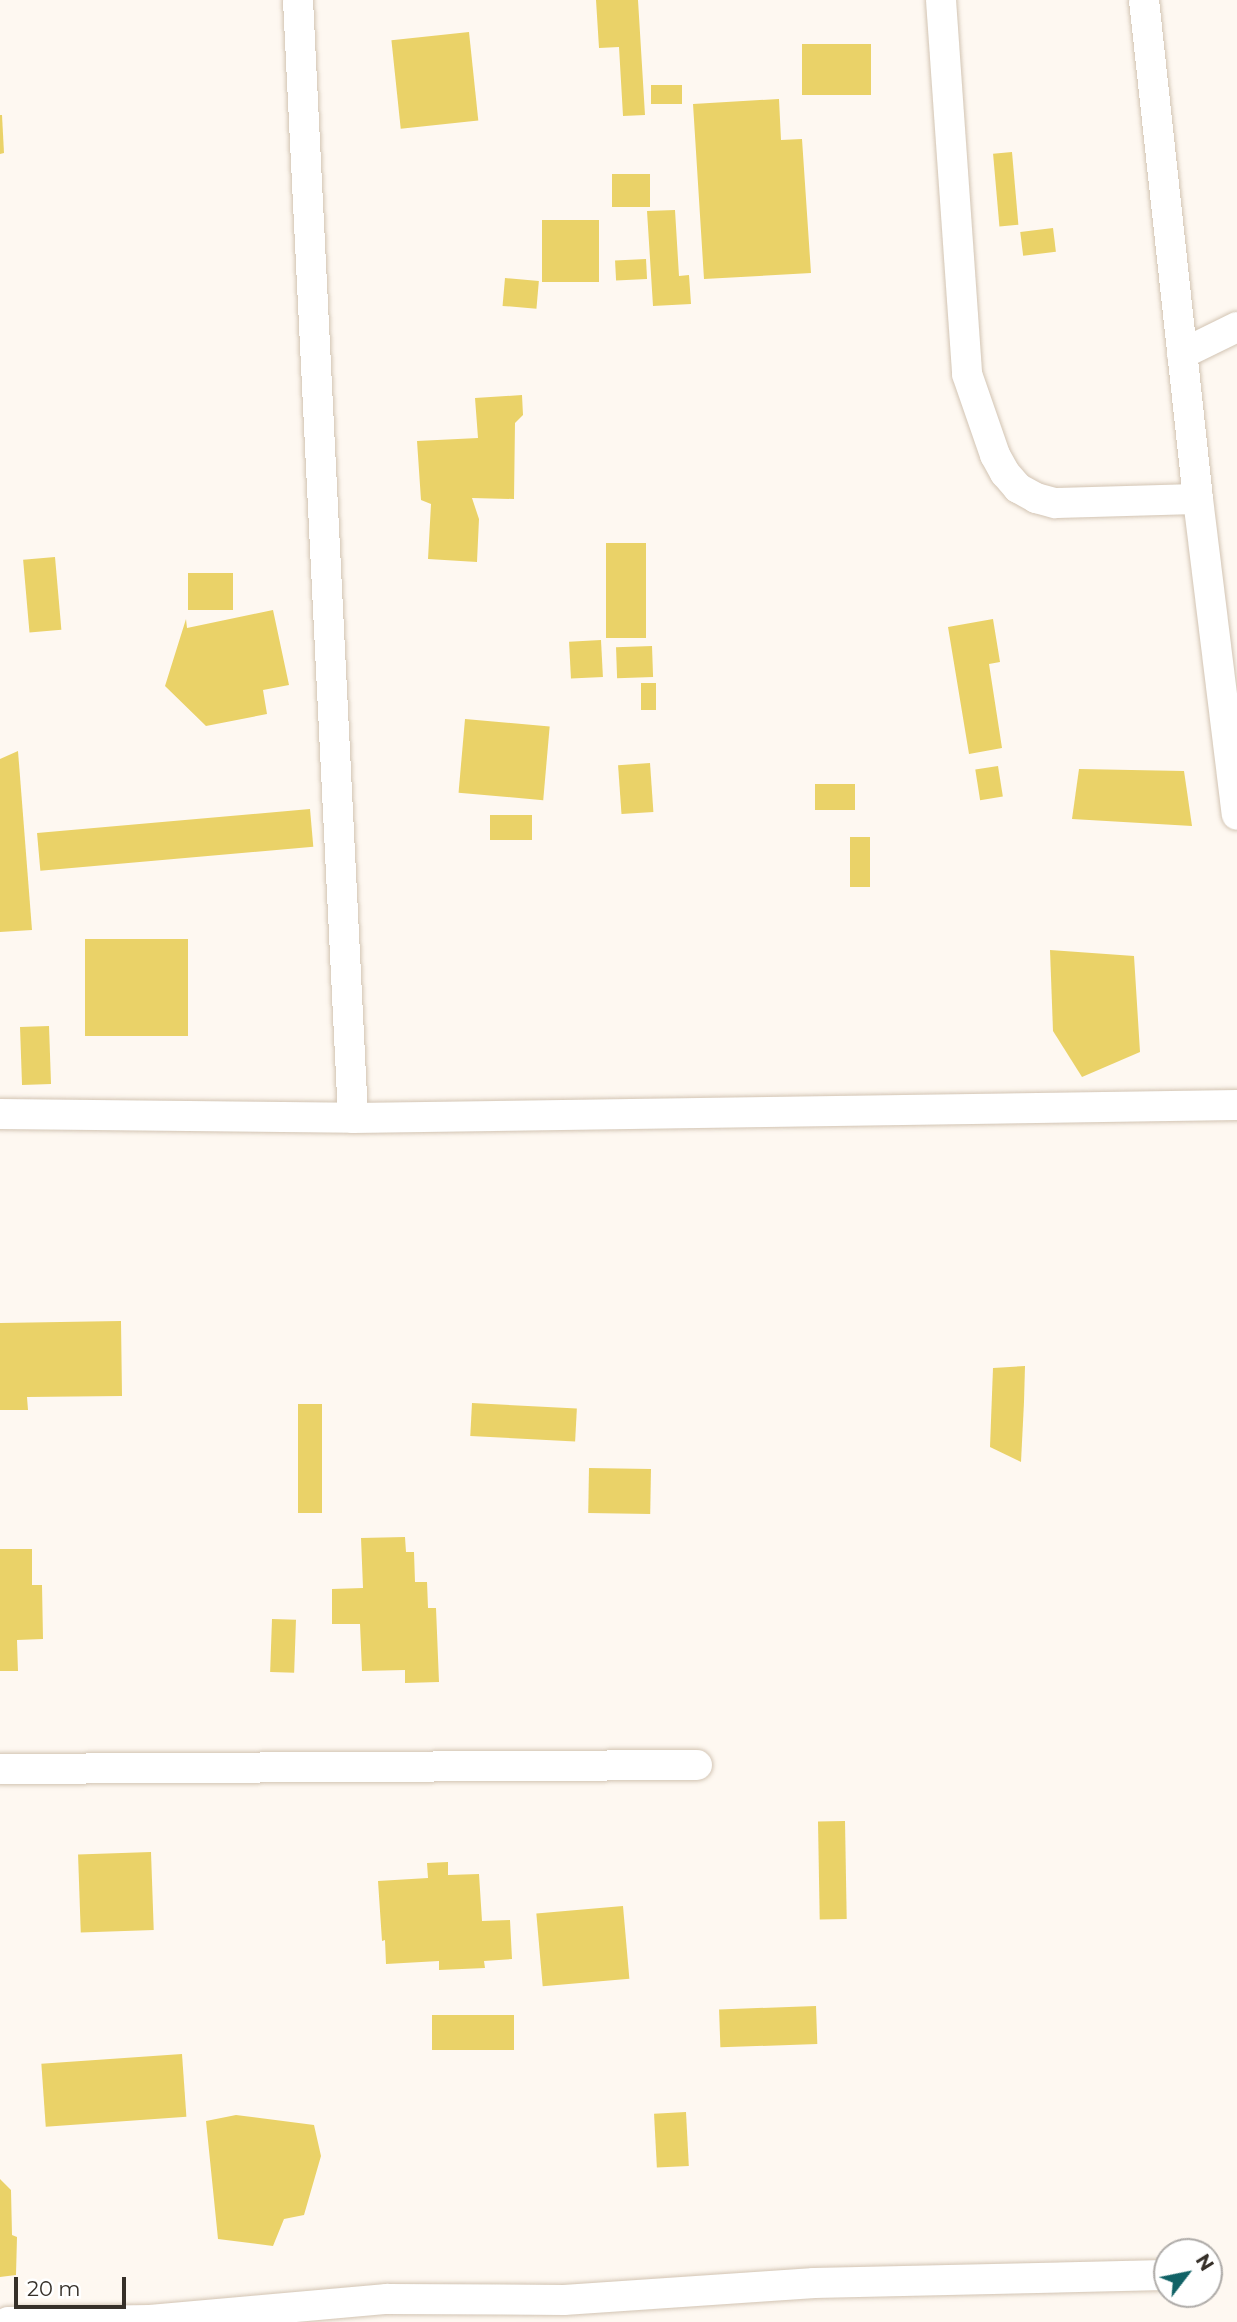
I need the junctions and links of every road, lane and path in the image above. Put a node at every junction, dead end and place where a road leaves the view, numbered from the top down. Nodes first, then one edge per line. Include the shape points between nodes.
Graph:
1 (299, 0) edge
2 (941, 0) edge
3 (1144, 0) edge
4 (1237, 327) edge
5 (1182, 355) junction
6 (1198, 499) junction
7 (1237, 815) edge
8 (1237, 1105) edge
9 (0, 1114) edge
10 (353, 1118) junction
11 (697, 1765) dead end
12 (0, 1769) edge
13 (1153, 2275) edge
14 (564, 2311) edge
15 (8, 2322) edge

1 - 10 street
2 - 6 street via 967,374 995,456 1018,488 1055,503
3 - 5 street
4 - 5 street
5 - 6 street
6 - 7 street
8 - 10 street
9 - 10 street
11 - 12 street
13 - 14 street via 814,2283
14 - 15 street via 387,2299 150,2320

